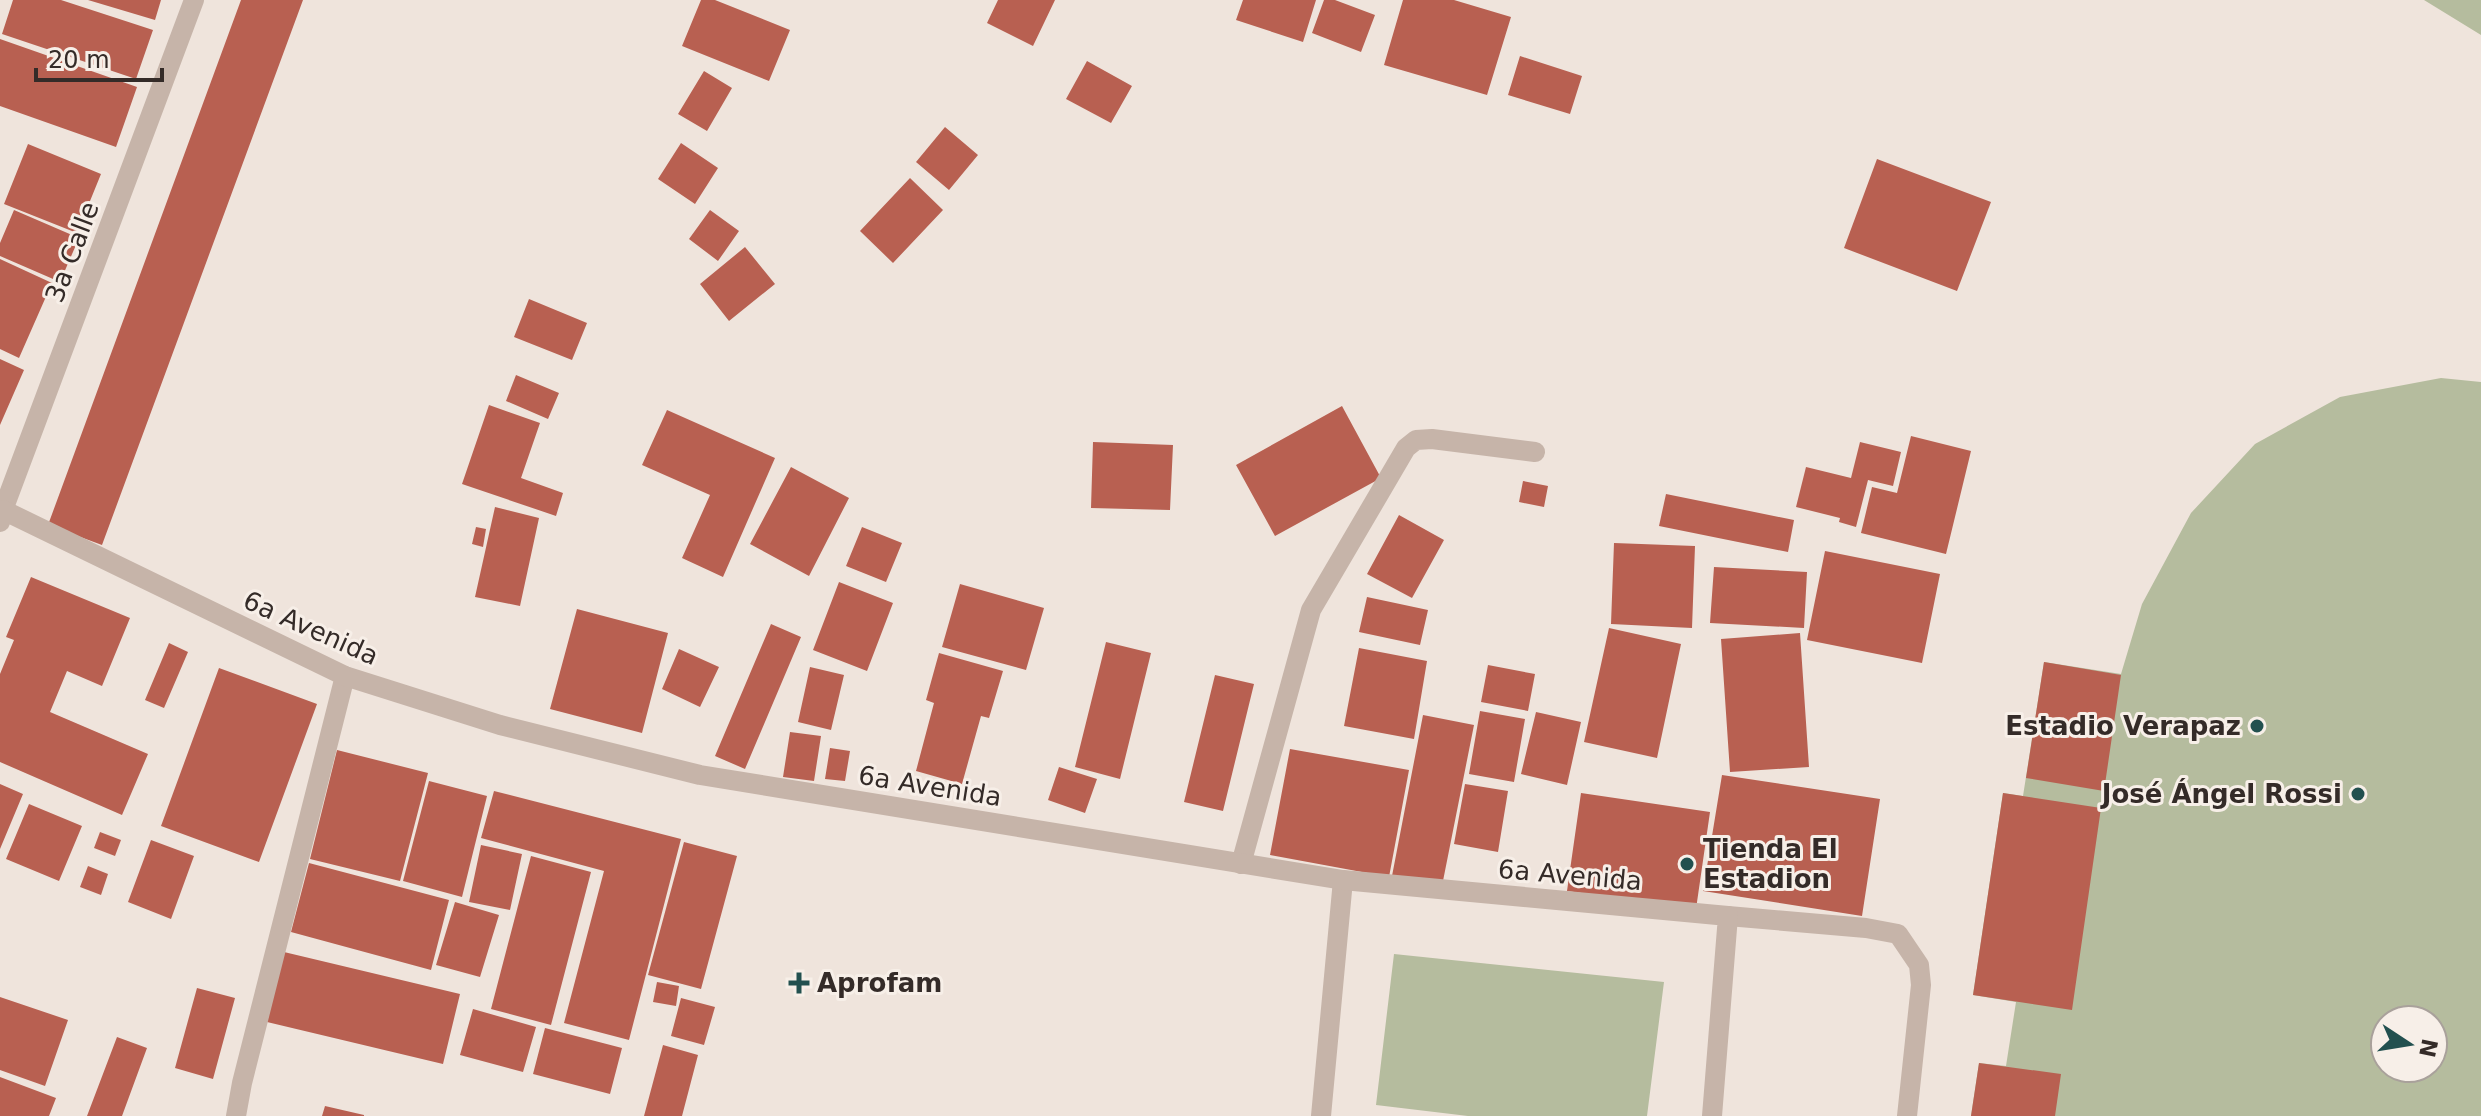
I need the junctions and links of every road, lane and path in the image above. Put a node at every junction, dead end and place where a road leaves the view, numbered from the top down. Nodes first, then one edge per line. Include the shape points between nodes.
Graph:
1 (194, 0) edge
2 (1535, 452) dead end
3 (1, 513) edge
4 (345, 676) junction
5 (1241, 864) junction
6 (1343, 880) junction
7 (1728, 916) junction
8 (236, 1116) edge
9 (1321, 1116) edge
10 (1712, 1116) edge
11 (1907, 1116) edge

1 - 3 street, 3a Calle
2 - 5 street via 1432,439 1416,440 1406,448 1311,610
3 - 4 street, 6a Avenida
4 - 5 street, 6a Avenida via 500,725 700,775
4 - 8 street
5 - 6 street, 6a Avenida
6 - 7 street, 6a Avenida
6 - 9 street
7 - 10 street
7 - 11 street, 6a Avenida via 1898,934 1919,965 1921,985

